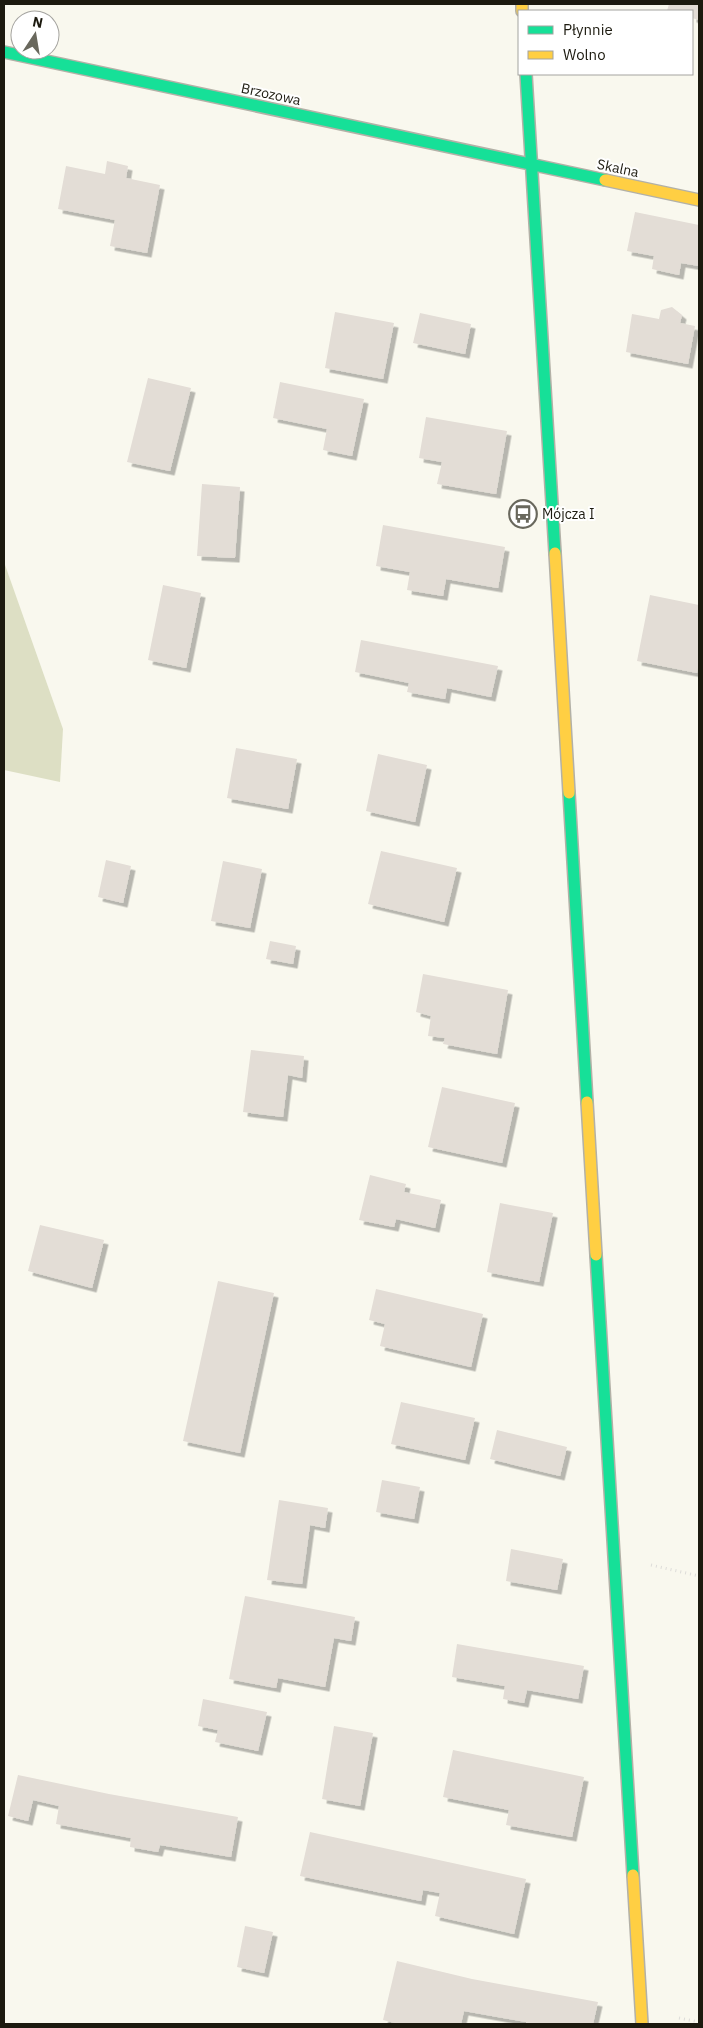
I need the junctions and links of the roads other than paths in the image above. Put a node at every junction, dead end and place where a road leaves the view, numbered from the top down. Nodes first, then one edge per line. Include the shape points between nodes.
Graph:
1 (4, 52) edge
2 (526, 75) edge
3 (531, 165) junction
4 (699, 200) edge
5 (642, 2024) edge

1 - 3 street, Brzozowa
2 - 3 street
3 - 4 street, Skalna
3 - 5 street

